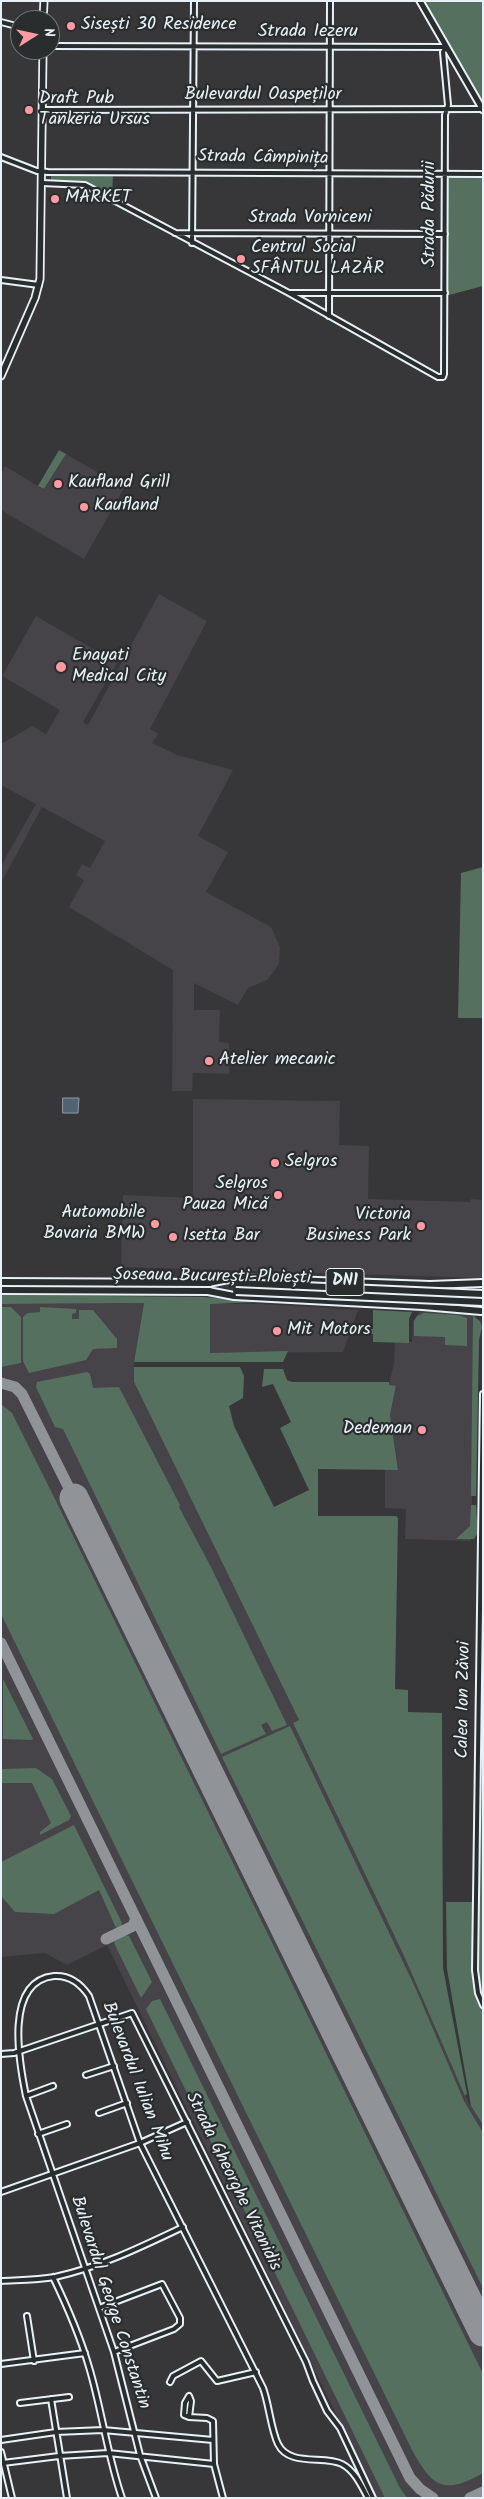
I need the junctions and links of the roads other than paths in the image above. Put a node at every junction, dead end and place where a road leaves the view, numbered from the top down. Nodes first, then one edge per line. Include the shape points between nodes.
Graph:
1 (194, 1) edge
2 (330, 1) edge
3 (420, 1) edge
4 (60, 46) edge
5 (193, 47) junction
6 (330, 47) junction
7 (446, 47) junction
8 (43, 60) edge
9 (193, 109) junction
10 (43, 110) junction
11 (330, 110) junction
12 (483, 110) edge
13 (446, 111) junction
14 (1, 157) edge
15 (42, 172) junction
16 (192, 172) junction
17 (330, 174) junction
18 (445, 174) junction
19 (483, 174) edge
20 (42, 183) junction
21 (175, 233) junction
22 (192, 233) junction
23 (330, 233) junction
24 (445, 234) junction
25 (192, 243) junction
26 (1, 280) edge
27 (39, 285) junction
28 (289, 293) junction
29 (330, 293) junction
30 (445, 293) junction
31 (329, 316) junction
32 (1, 375) edge
33 (1, 1282) edge
34 (208, 1283) junction
35 (483, 1284) edge
36 (1, 1290) edge
37 (208, 1292) junction
38 (483, 1294) edge
39 (483, 1302) edge
40 (482, 1313) edge
41 (483, 1394) edge
42 (481, 1756) edge
43 (477, 1918) junction
44 (483, 1918) edge
45 (483, 2005) edge
46 (99, 2024) junction
47 (20, 2051) junction
48 (1, 2054) edge
49 (114, 2066) junction
50 (86, 2075) dead end
51 (53, 2086) dead end
52 (26, 2096) junction
53 (127, 2103) junction
54 (98, 2113) dead end
55 (187, 2122) junction
56 (66, 2124) dead end
57 (38, 2134) junction
58 (140, 2143) junction
59 (53, 2174) junction
60 (1, 2192) edge
61 (183, 2227) junction
62 (86, 2269) junction
63 (53, 2277) junction
64 (1, 2281) edge
65 (99, 2308) junction
66 (27, 2316) dead end
67 (114, 2352) junction
68 (85, 2353) junction
69 (34, 2361) junction
70 (1, 2364) edge
71 (256, 2372) junction
72 (170, 2382) dead end
73 (69, 2397) dead end
74 (51, 2399) junction
75 (20, 2403) dead end
76 (189, 2416) junction
77 (103, 2430) junction
78 (134, 2431) junction
79 (56, 2432) junction
80 (1, 2440) edge
81 (213, 2440) junction
82 (1, 2452) edge
83 (108, 2453) junction
84 (140, 2455) junction
85 (58, 2456) junction
86 (3, 2463) junction
87 (214, 2464) junction
88 (12, 2498) edge
89 (67, 2498) edge
90 (122, 2498) edge
91 (156, 2498) edge
92 (223, 2498) edge
93 (368, 2498) edge
94 (373, 2498) edge

1 - 5 street
2 - 6 street
3 - 7 street
4 - 5 street, Strada Iezeru
5 - 6 street, Strada Iezeru
5 - 9 street
6 - 7 street, Strada Iezeru
6 - 11 street
7 - 12 street
7 - 13 street, Strada Pădurii
8 - 10 main road
9 - 10 street, Bulevardul Oaspeților
9 - 11 street, Bulevardul Oaspeților
9 - 16 street
10 - 15 main road
11 - 13 street, Bulevardul Oaspeților
11 - 17 street
12 - 13 street, Bulevardul Oaspeților
13 - 18 street, Strada Pădurii
14 - 15 street
15 - 16 street, Strada Câmpinița
15 - 20 main road
16 - 17 street, Strada Câmpinița
16 - 22 street
17 - 18 street, Strada Câmpinița
17 - 23 street
18 - 19 street, Strada Câmpinița
18 - 24 street, Strada Pădurii
20 - 21 street via 85,185
20 - 27 main road
21 - 22 street, Strada Vorniceni
21 - 25 street
22 - 23 street, Strada Vorniceni
22 - 25 street
23 - 24 street, Strada Vorniceni
23 - 29 street
24 - 30 street, Strada Pădurii
25 - 28 street
26 - 27 street
27 - 32 main road
28 - 29 street
28 - 31 street
29 - 30 street
29 - 31 street
30 - 31 street, Strada Pădurii via 443,377
33 - 34 highway, Șoseaua București-Ploiești / DN1
34 - 35 highway, DN1 via 234,1278
34 - 38 highway, Șoseaua București-Ploiești / DN1, bridge
35 - 40 highway, DN1 via 474,1296
36 - 37 highway, Șoseaua București-Ploiești / DN1
37 - 39 highway, Șoseaua București-Ploiești / DN1, bridge
37 - 40 highway, DN1
41 - 42 street, Calea Ion Zăvoi
42 - 43 street, Calea Ion Zăvoi
43 - 44 street
43 - 45 street, Calea Ion Zăvoi via 476,1986
46 - 47 street
46 - 47 street, Bulevardul Iulian Mihu via 89,1996 78,1983 63,1977 44,1978 28,1990 20,2006
46 - 49 street, Bulevardul Iulian Mihu
46 - 55 street, Strada Gheorghe Vitanidis via 132,2013
47 - 48 street
47 - 52 street, Bulevardul Iulian Mihu
49 - 50 street
49 - 53 street, Bulevardul Iulian Mihu
51 - 52 street
52 - 57 street, Bulevardul Iulian Mihu
53 - 54 street
53 - 58 street, Bulevardul Iulian Mihu
55 - 58 street
55 - 94 street, Strada Gheorghe Vitanidis via 327,2411 340,2428
56 - 57 street
57 - 59 street, Bulevardul Iulian Mihu
58 - 59 street
58 - 61 street, Bulevardul Iulian Mihu
59 - 60 street
59 - 62 street, Bulevardul George Constantin
61 - 62 street
61 - 71 street, Bulevardul Iulian Mihu
62 - 63 street
62 - 65 street, Bulevardul George Constantin
63 - 64 street
63 - 68 street
65 - 67 street, Bulevardul George Constantin
65 - 67 street via 162,2284 180,2318 180,2324 174,2329
66 - 69 street
67 - 78 street, Bulevardul George Constantin
68 - 69 street
68 - 77 street
69 - 70 street
71 - 72 street via 216,2382 201,2361 172,2376
71 - 93 street, Bulevardul Iulian Mihu via 269,2402 277,2444 296,2457 343,2464 358,2479
73 - 74 street
74 - 75 street
74 - 79 street
76 - 76 street via 183,2412 189,2396 191,2402
76 - 81 street via 211,2419 214,2424
77 - 78 street
77 - 79 street
77 - 83 street
78 - 81 street
78 - 84 street, Bulevardul George Constantin
79 - 80 street
79 - 85 street
81 - 87 street
82 - 86 street
83 - 84 street
83 - 85 street
83 - 90 street
84 - 87 street
84 - 91 street, Bulevardul George Constantin
85 - 86 street
85 - 89 street
86 - 88 street
87 - 92 street

